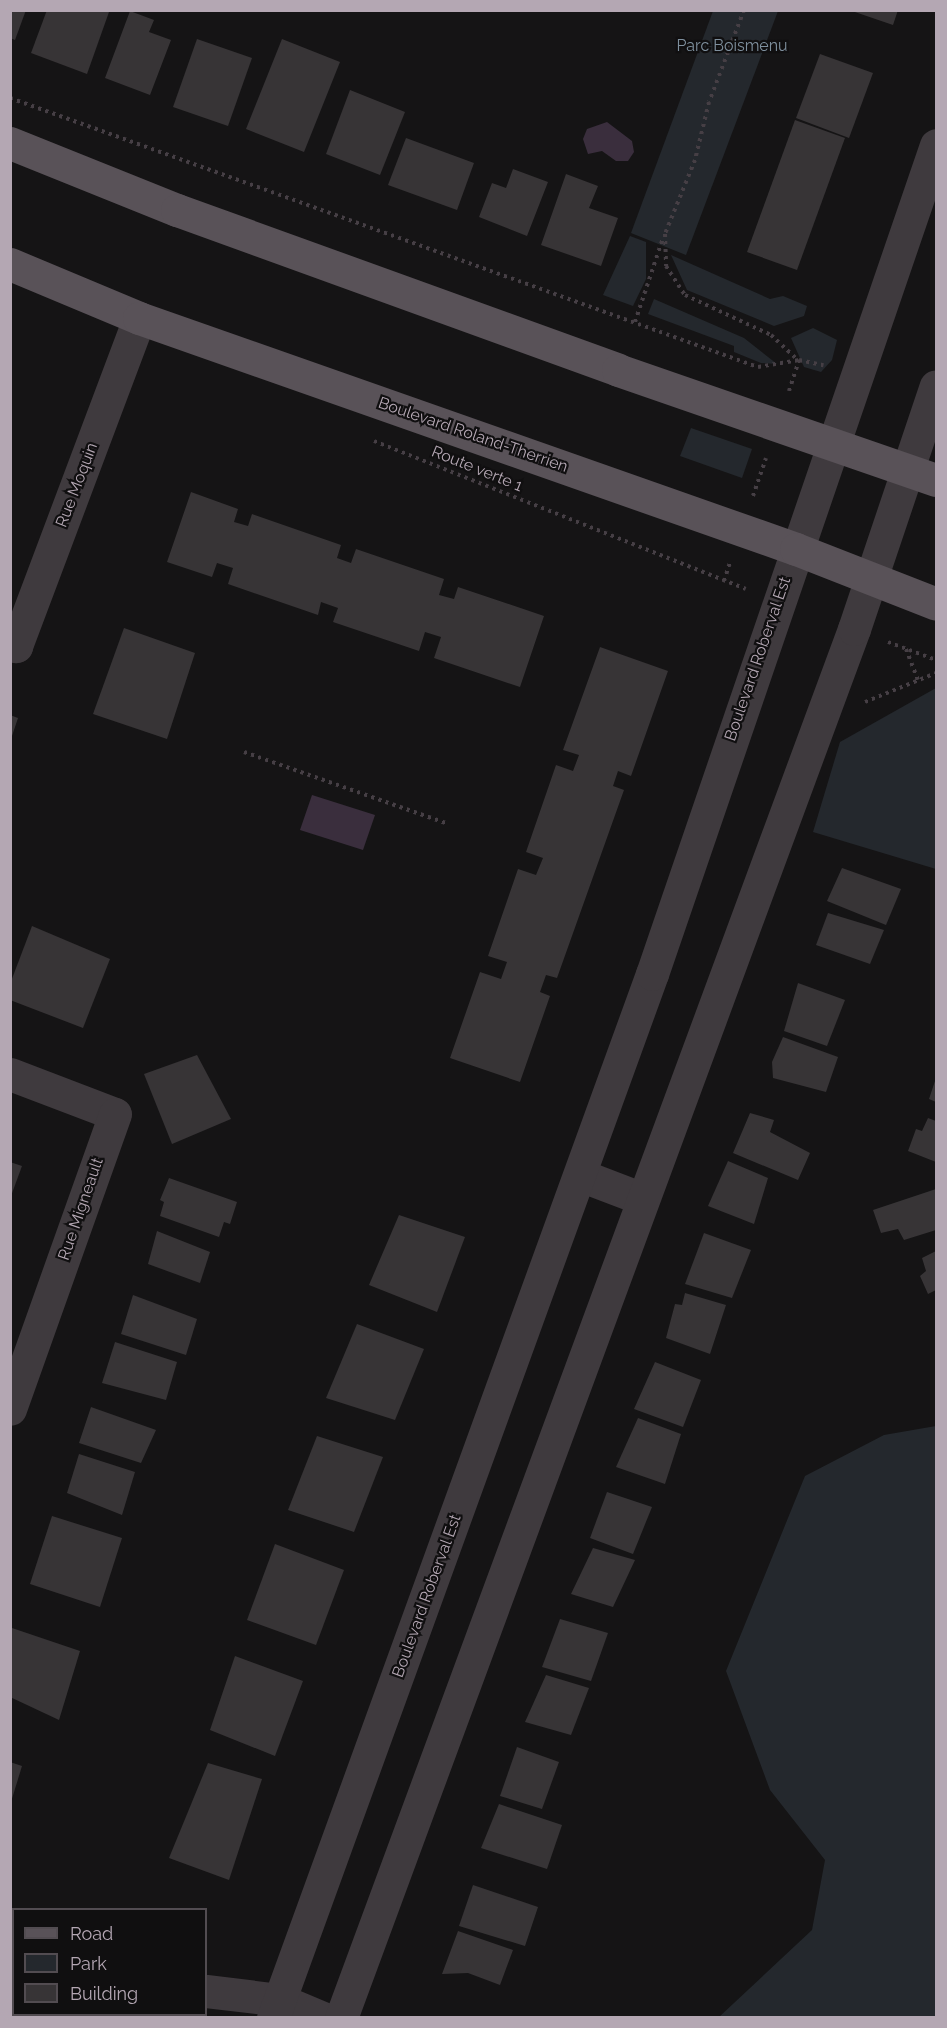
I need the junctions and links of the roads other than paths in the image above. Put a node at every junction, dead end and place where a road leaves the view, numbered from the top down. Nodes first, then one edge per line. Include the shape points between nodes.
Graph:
1 (10, 143) edge
2 (936, 145) edge
3 (10, 264) edge
4 (139, 318) junction
5 (936, 386) edge
6 (834, 444) junction
7 (922, 475) edge
8 (796, 549) junction
9 (872, 578) junction
10 (936, 604) edge
11 (10, 643) edge
12 (10, 1074) edge
13 (580, 1175) junction
14 (643, 1199) junction
15 (10, 1409) edge
16 (207, 1991) edge
17 (277, 2009) edge
18 (323, 2018) edge
19 (341, 2018) edge

1 - 6 main road via 177,210
2 - 6 street, Boulevard Roberval Est
3 - 4 main road, Boulevard Roland-Therrien
4 - 8 main road, Boulevard Roland-Therrien
4 - 11 street, Rue Moquin via 16,646
5 - 7 street
6 - 7 main road
6 - 8 street, Boulevard Roberval Est
7 - 9 street
8 - 9 main road, Boulevard Roland-Therrien
8 - 13 street, Boulevard Roberval Est
9 - 10 main road, Boulevard Roland-Therrien
9 - 14 street
12 - 15 street, Rue Migneault via 115,1114
13 - 14 street
13 - 17 street, Boulevard Roberval Est
14 - 19 street
16 - 17 street
17 - 18 street

